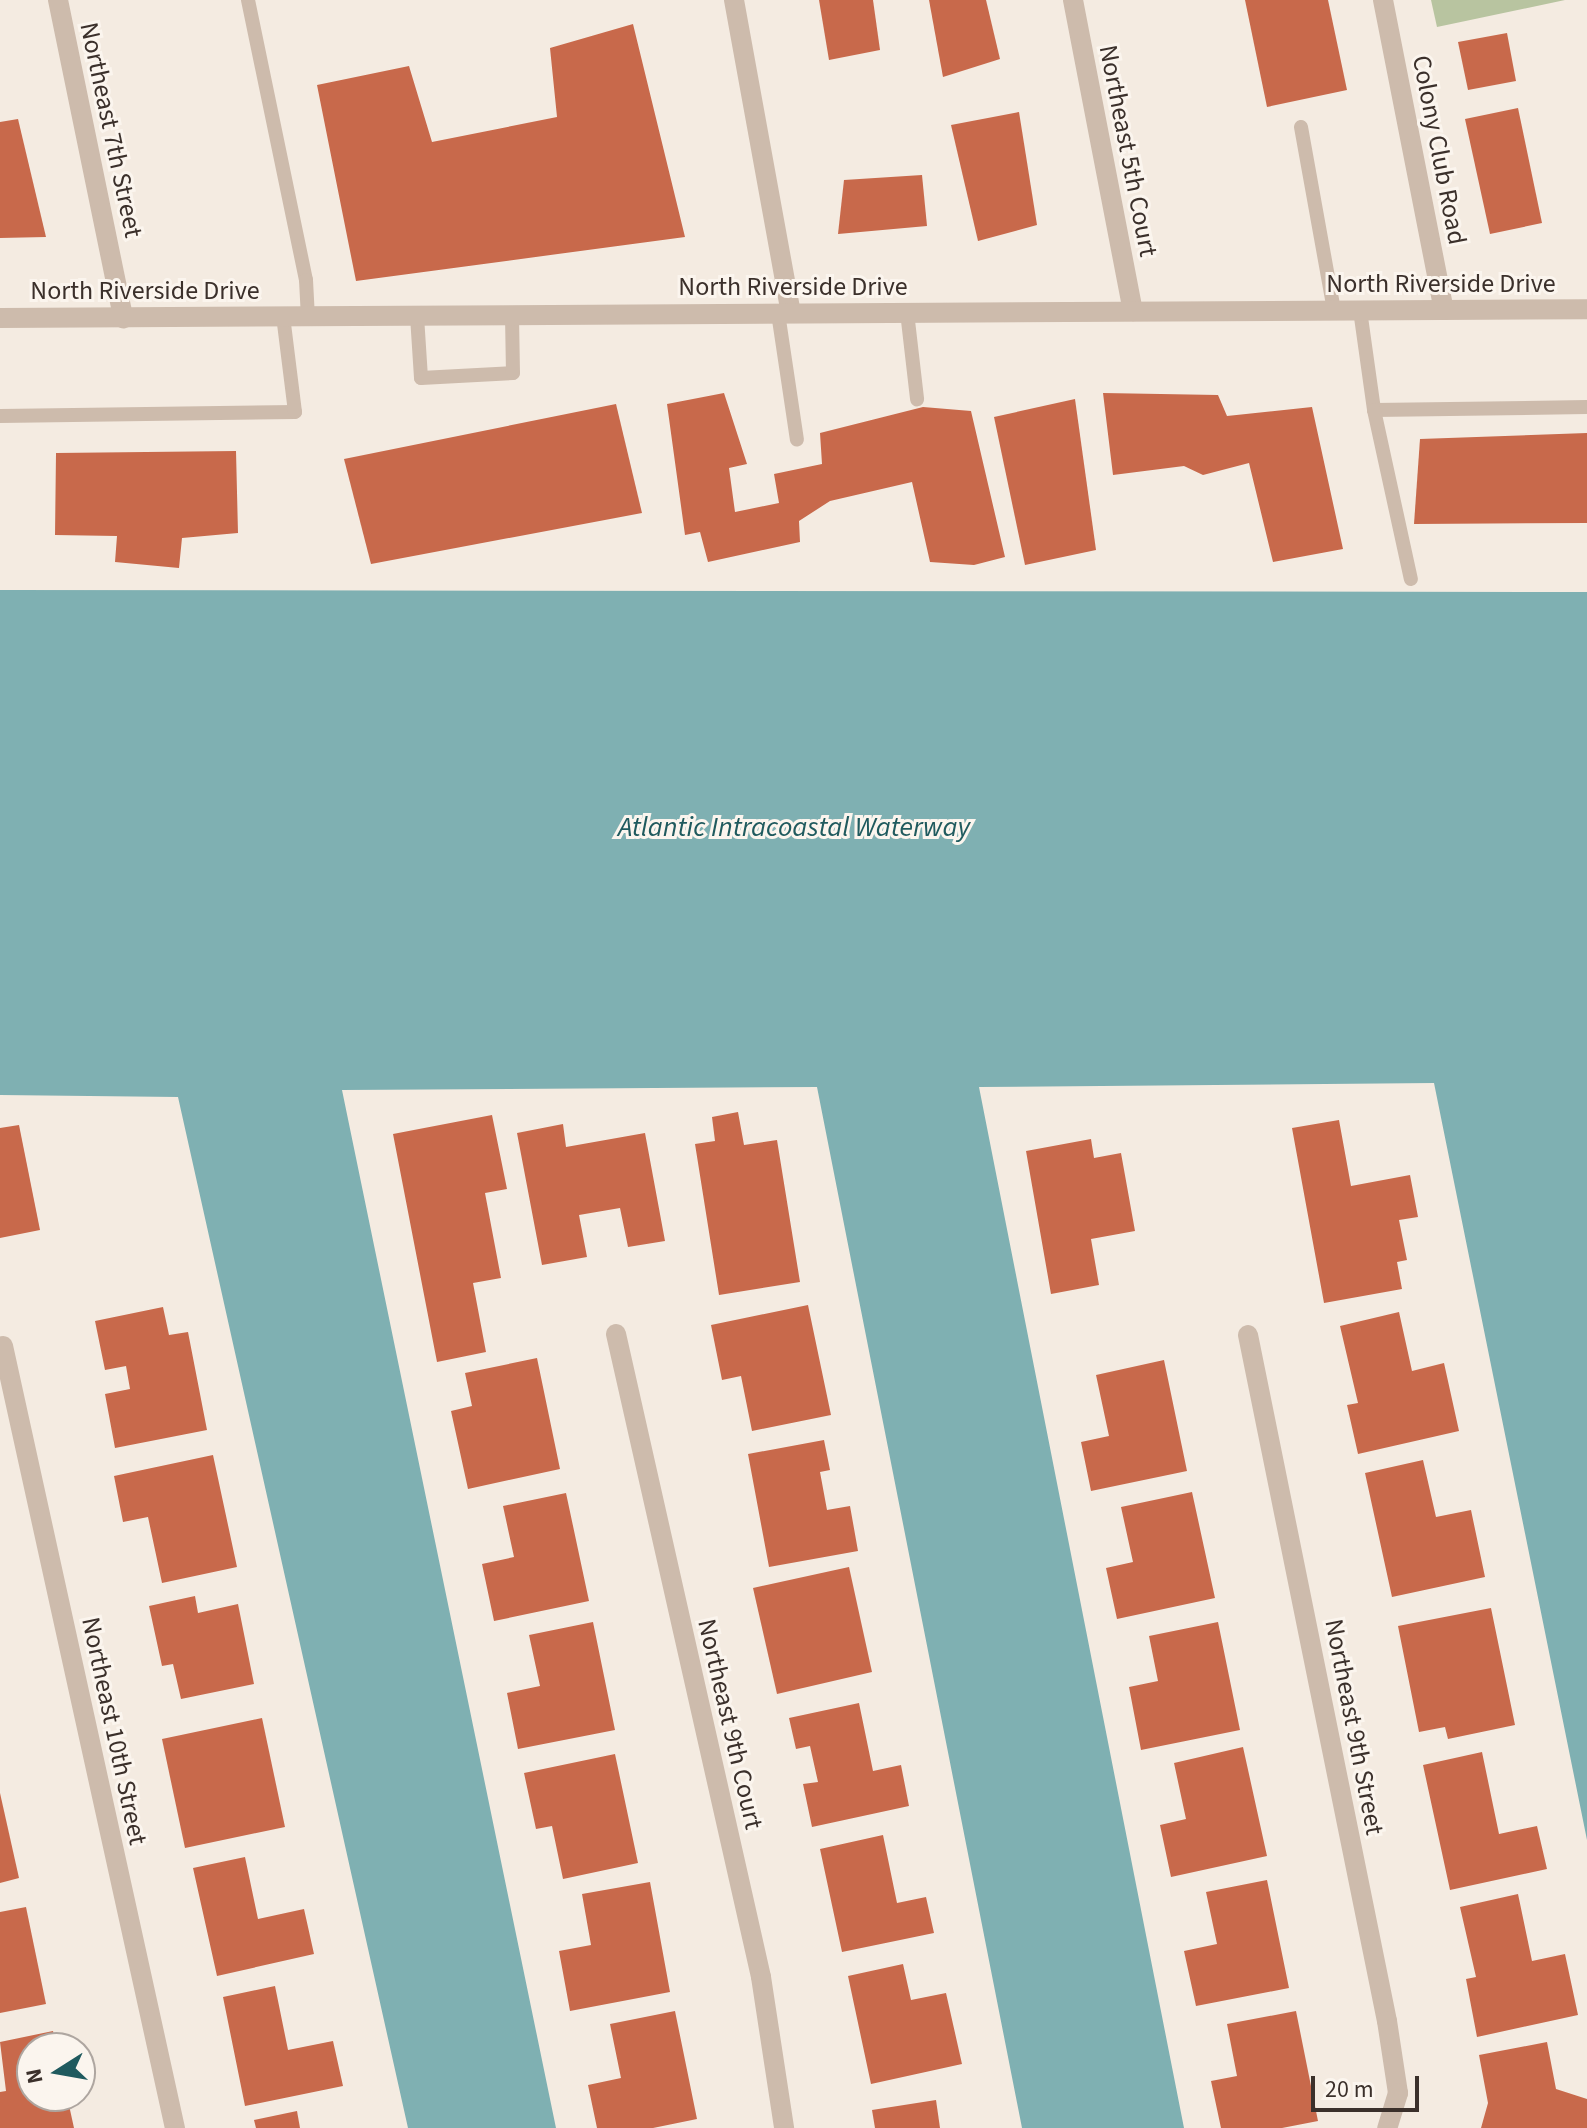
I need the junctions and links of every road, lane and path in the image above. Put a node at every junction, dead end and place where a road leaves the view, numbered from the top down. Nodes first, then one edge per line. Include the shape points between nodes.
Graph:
1 (58, 0) edge
2 (248, 0) edge
3 (734, 0) edge
4 (1073, 0) edge
5 (1383, 0) edge
6 (1301, 127) dead end
7 (1587, 309) edge
8 (1360, 310) junction
9 (1444, 310) junction
10 (1133, 311) junction
11 (1334, 311) junction
12 (907, 312) junction
13 (785, 313) junction
14 (512, 315) junction
15 (283, 316) junction
16 (308, 316) junction
17 (417, 316) junction
18 (0, 318) edge
19 (123, 318) junction
20 (917, 399) dead end
21 (1587, 407) edge
22 (1374, 410) junction
23 (0, 416) edge
24 (797, 440) dead end
25 (1411, 579) dead end
26 (616, 1334) dead end
27 (1248, 1335) dead end
28 (3, 1346) dead end
29 (175, 2128) edge
30 (784, 2128) edge
31 (1387, 2128) edge

1 - 19 street, Northeast 7th Street
2 - 16 lane via 306,280
3 - 13 street
4 - 10 street, Northeast 5th Court
5 - 9 street, Colony Club Road
6 - 11 lane
7 - 9 street, North Riverside Drive
8 - 9 street, North Riverside Drive
8 - 11 street, North Riverside Drive
8 - 22 lane
10 - 11 street, North Riverside Drive
10 - 12 street, North Riverside Drive
12 - 13 street, North Riverside Drive
12 - 20 lane
13 - 14 street, North Riverside Drive
13 - 24 lane
14 - 17 street, North Riverside Drive
14 - 17 lane via 513,373 421,378
15 - 16 street, North Riverside Drive
15 - 19 street, North Riverside Drive
15 - 23 lane via 295,412
16 - 17 street, North Riverside Drive
18 - 19 street, North Riverside Drive
21 - 22 lane
22 - 25 lane
26 - 30 street, Northeast 9th Court via 761,1977
27 - 31 street, Northeast 9th Street via 1387,2021 1398,2093
28 - 29 street, Northeast 10th Street

